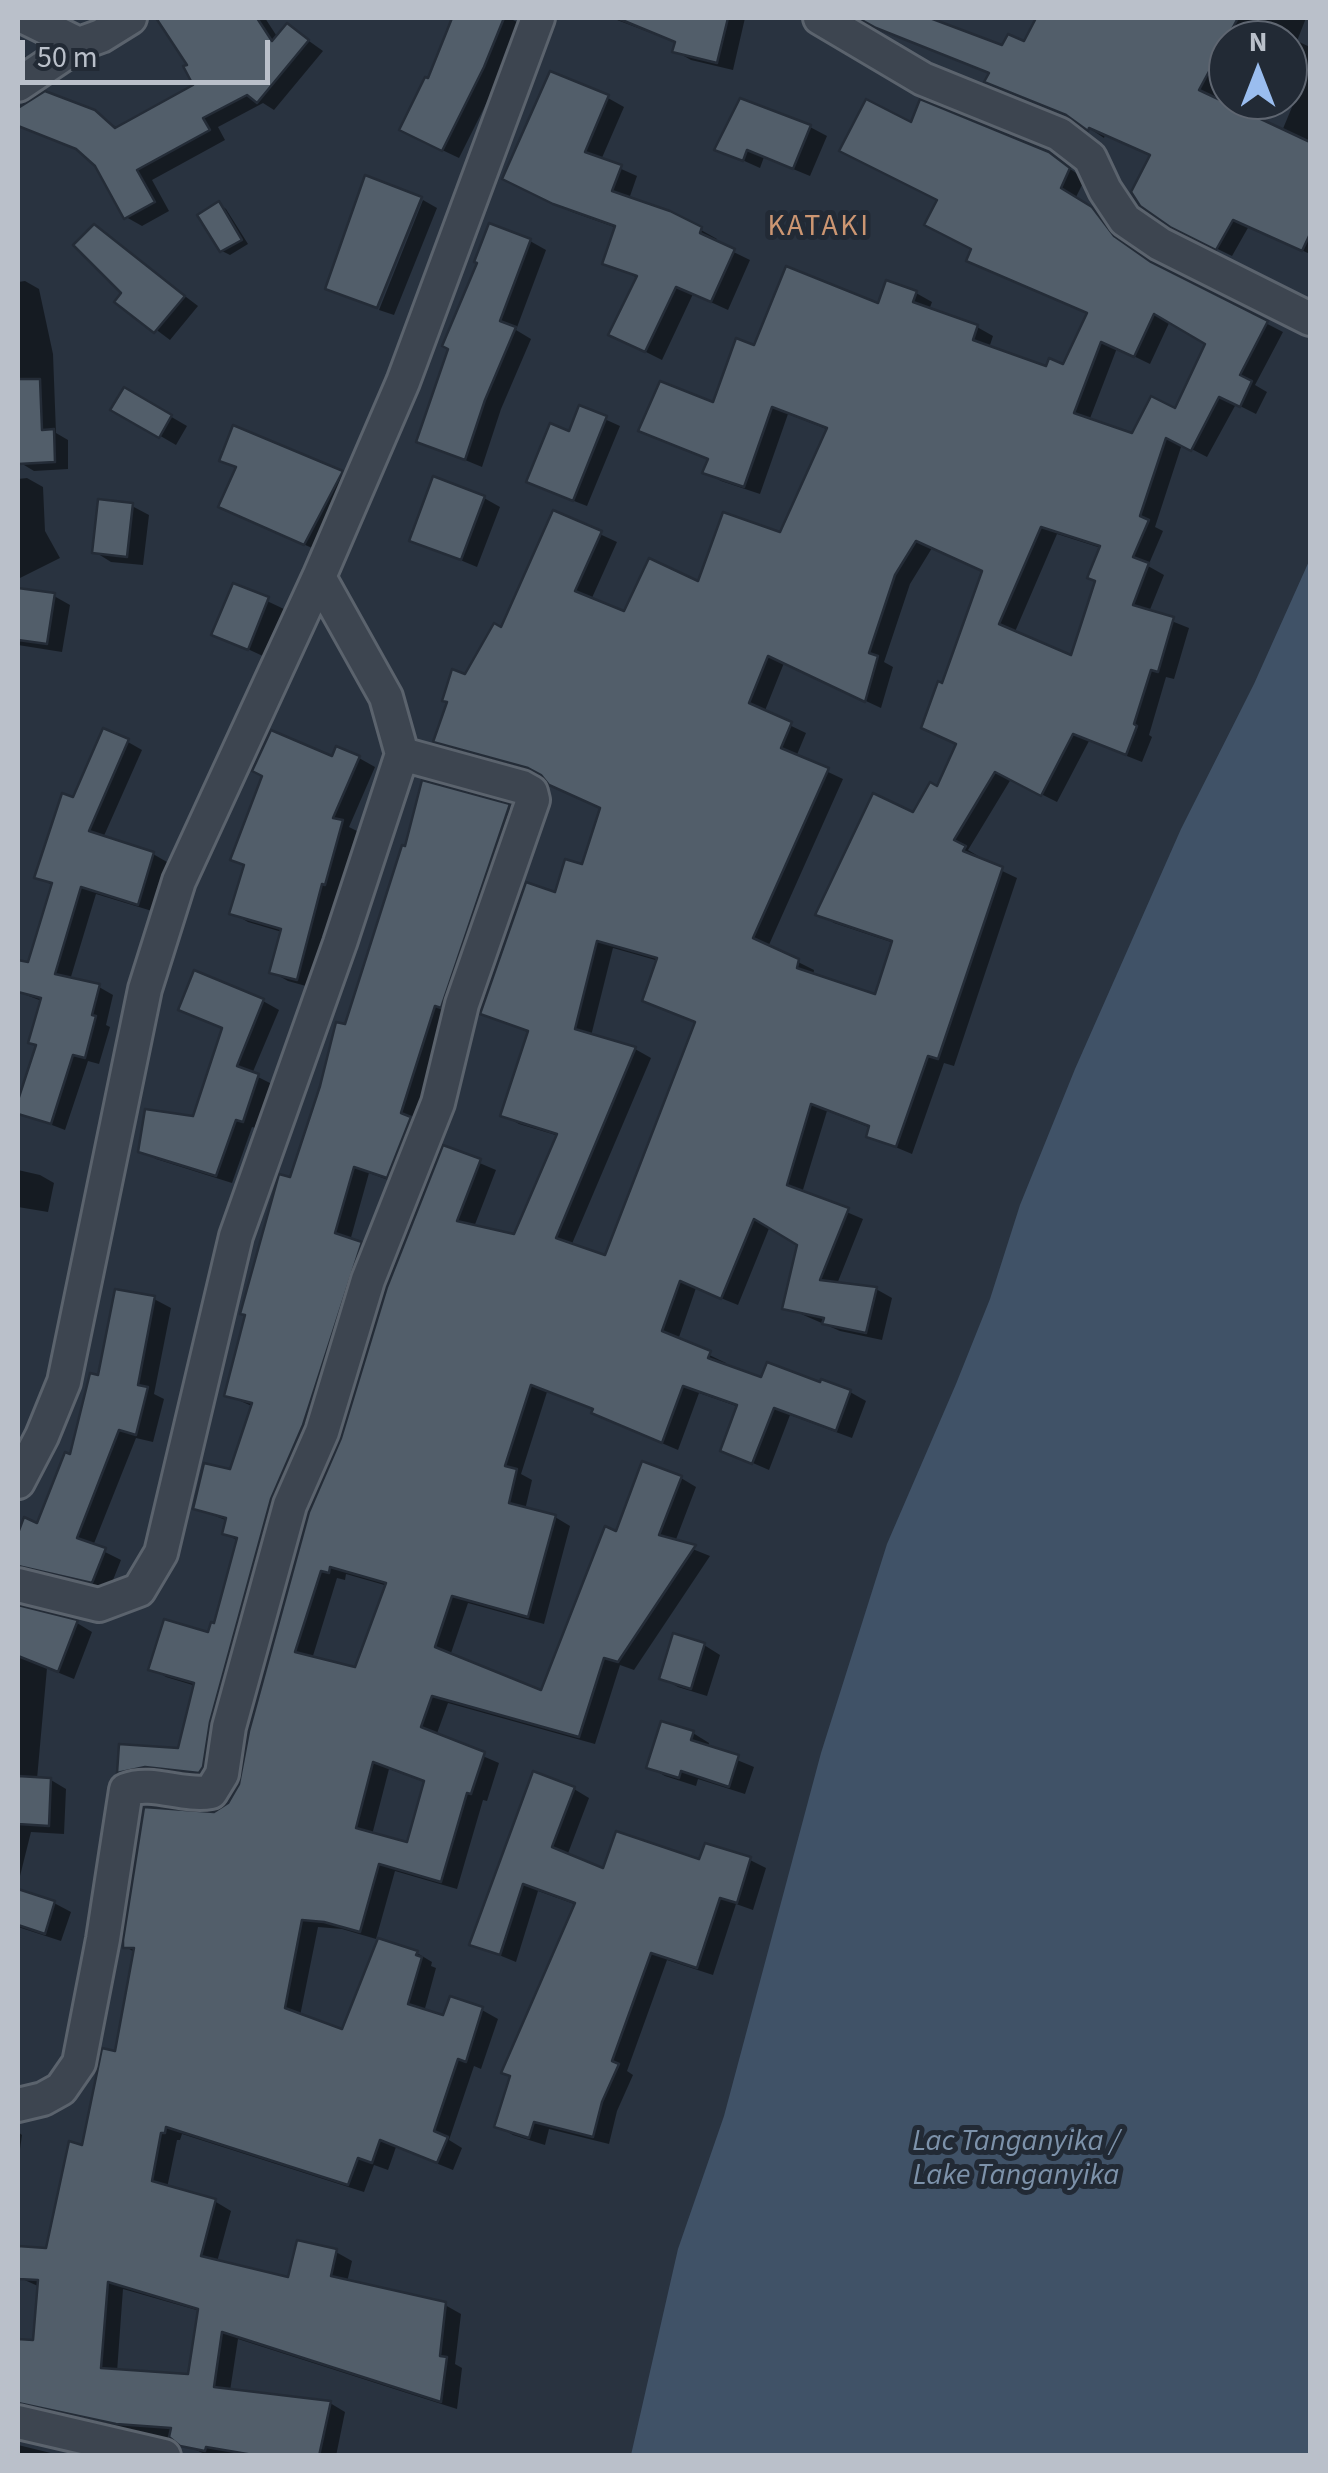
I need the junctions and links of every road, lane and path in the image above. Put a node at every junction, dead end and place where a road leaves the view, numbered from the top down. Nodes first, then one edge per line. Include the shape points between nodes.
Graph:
1 (26, 18) edge
2 (130, 18) edge
3 (538, 18) edge
4 (820, 18) edge
5 (78, 44) junction
6 (18, 86) edge
7 (1310, 319) edge
8 (319, 577) junction
9 (402, 754) junction
10 (18, 1482) edge
11 (18, 1585) edge
12 (18, 2105) edge
13 (18, 2422) edge
14 (164, 2456) edge

1 - 5 street
2 - 5 street
3 - 8 street via 403,382
4 - 7 street via 923,78 1059,134 1090,158 1126,220 1160,244
5 - 6 street
8 - 9 street via 386,697
8 - 10 street via 179,881 145,989 64,1382
9 - 11 street via 236,1236 161,1553 139,1590 98,1605
9 - 12 street via 522,786 534,800 462,1004 438,1103 290,1505 222,1774 211,1792 126,1790 79,2063 61,2089
13 - 14 street

